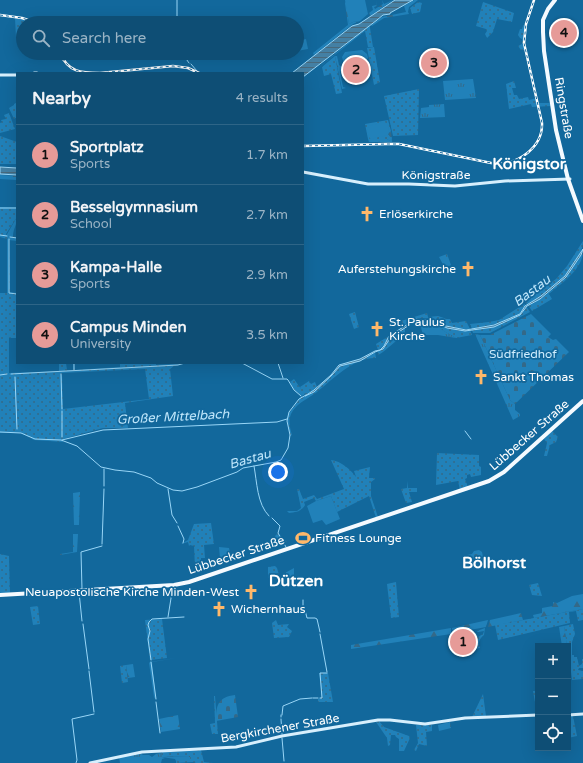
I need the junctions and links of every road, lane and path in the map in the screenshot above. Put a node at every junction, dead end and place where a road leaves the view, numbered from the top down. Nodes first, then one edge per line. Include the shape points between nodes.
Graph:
1 (556, 0) edge
2 (0, 75) edge
3 (16, 75) edge
4 (304, 172) edge
5 (569, 179) junction
6 (583, 216) edge
7 (583, 221) edge
8 (583, 401) edge
9 (0, 595) edge
10 (583, 714) edge
11 (535, 715) edge
12 (571, 715) edge
13 (90, 763) edge

1 - 5 main road, Ringstraße via 547,14 544,36 557,125
2 - 3 main road
4 - 5 main road, Königstraße via 375,184 454,186 501,181
5 - 6 main road, Ringstraße
5 - 7 main road, Ringstraße
8 - 9 main road, Lübbecker Straße via 494,479 312,541 177,585
10 - 12 main road
11 - 13 main road, Bergkirchener Straße via 468,718 426,724 378,720 282,736 236,747 142,752

